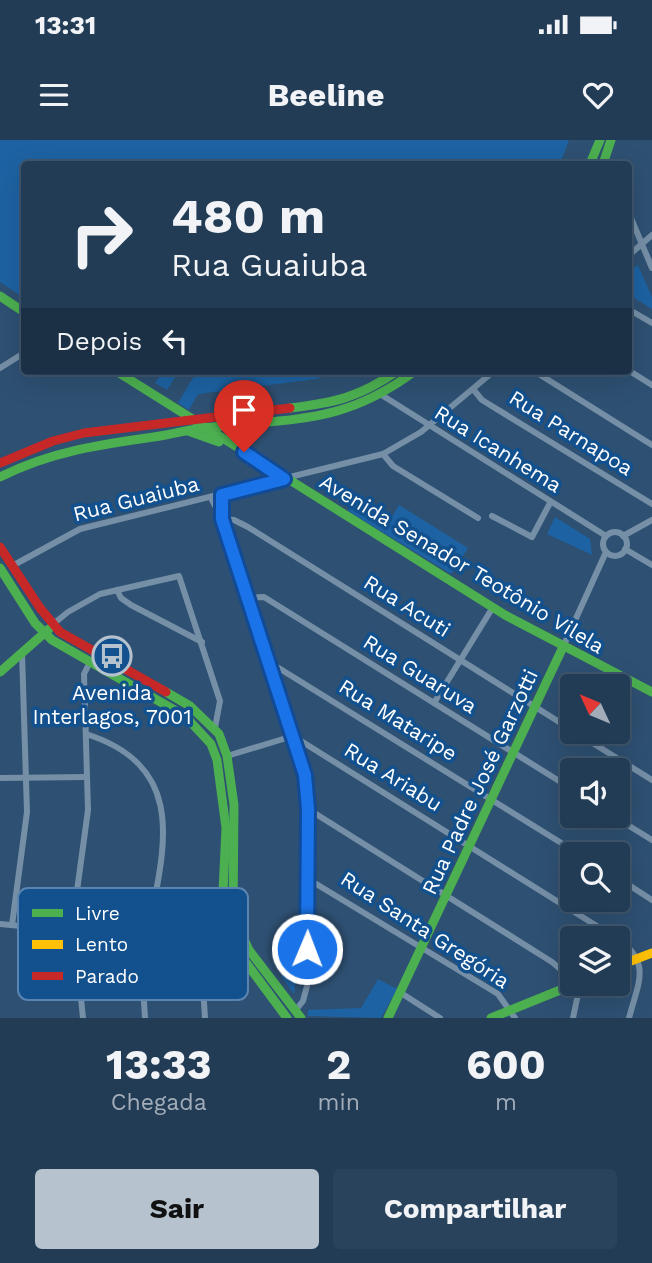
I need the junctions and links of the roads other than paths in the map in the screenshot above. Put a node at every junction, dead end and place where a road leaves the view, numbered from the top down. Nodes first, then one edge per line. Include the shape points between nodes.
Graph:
1 (600, 140) edge
2 (611, 140) edge
3 (591, 161) edge
4 (604, 161) edge
5 (632, 220) edge
6 (652, 235) edge
7 (643, 243) junction
8 (632, 253) edge
9 (652, 268) edge
10 (0, 296) edge
11 (21, 310) edge
12 (632, 311) edge
13 (652, 323) edge
14 (21, 355) edge
15 (0, 368) edge
16 (632, 372) edge
17 (122, 375) edge
18 (391, 375) edge
19 (410, 375) edge
20 (489, 375) edge
21 (540, 375) edge
22 (652, 385) edge
23 (374, 387) junction
24 (473, 389) junction
25 (383, 396) junction
26 (193, 421) junction
27 (251, 426) junction
28 (429, 426) junction
29 (207, 428) junction
30 (188, 432) junction
31 (652, 445) edge
32 (244, 452) junction
33 (21, 453) junction
34 (383, 454) junction
35 (0, 463) edge
36 (25, 463) junction
37 (0, 477) edge
38 (284, 479) junction
39 (222, 495) junction
40 (211, 498) junction
41 (550, 503) junction
42 (652, 504) edge
43 (492, 516) dead end
44 (478, 518) dead end
45 (222, 519) junction
46 (652, 520) edge
47 (606, 536) junction
48 (626, 540) junction
49 (0, 547) edge
50 (610, 554) junction
51 (652, 565) edge
52 (12, 566) junction
53 (1, 572) edge
54 (117, 590) junction
55 (247, 598) junction
56 (493, 607) junction
57 (52, 625) junction
58 (44, 633) junction
59 (202, 642) junction
60 (564, 647) junction
61 (22, 653) junction
62 (459, 659) junction
63 (269, 662) junction
64 (89, 664) junction
65 (0, 672) edge
66 (652, 692) edge
67 (434, 703) junction
68 (536, 707) junction
69 (560, 722) edge
70 (215, 728) junction
71 (86, 734) junction
72 (293, 736) junction
73 (595, 744) edge
74 (514, 752) junction
75 (227, 756) junction
76 (26, 777) junction
77 (87, 777) junction
78 (0, 778) edge
79 (652, 780) edge
80 (560, 781) edge
81 (492, 799) junction
82 (308, 809) junction
83 (630, 826) edge
84 (652, 840) edge
85 (560, 842) edge
86 (470, 845) junction
87 (308, 879) junction
88 (630, 886) edge
89 (78, 888) edge
90 (157, 888) edge
91 (223, 888) edge
92 (233, 888) edge
93 (446, 896) junction
94 (652, 900) edge
95 (0, 924) edge
96 (12, 925) junction
97 (18, 926) edge
98 (597, 926) edge
99 (422, 946) junction
100 (249, 950) edge
101 (630, 950) edge
102 (652, 953) edge
103 (639, 958) junction
104 (630, 961) edge
105 (248, 966) edge
106 (560, 969) edge
107 (560, 989) edge
108 (401, 993) junction
109 (578, 996) edge
110 (81, 1000) edge
111 (144, 1000) edge
112 (204, 1000) edge
113 (298, 1014) edge
114 (514, 1014) edge
115 (83, 1018) edge
116 (145, 1018) edge
117 (205, 1018) edge
118 (287, 1018) edge
119 (388, 1018) edge
120 (440, 1018) edge
121 (491, 1018) edge
122 (573, 1018) edge
123 (629, 1018) edge

1 - 3 main road
2 - 4 main road
5 - 7 street
6 - 7 street
7 - 8 street
7 - 9 street
10 - 11 main road
12 - 13 street
14 - 15 street
16 - 22 street
17 - 26 main road, Avenida Senador Teotônio Vilela
18 - 23 main road
19 - 25 main road
20 - 24 street, Rua Guaiuba
21 - 31 street
23 - 25 street, Rua Icanhema
23 - 26 main road via 348,400 320,406
24 - 28 street, Rua Guaiuba
24 - 42 street, Rua Parnapoa via 482,400
25 - 27 main road via 324,418
25 - 28 street, Rua Icanhema
26 - 29 main road, Avenida Senador Teotônio Vilela
26 - 33 main road via 83,433
27 - 29 main road
27 - 32 main road via 240,436
28 - 34 street, Rua Guaiuba
28 - 41 street, Rua Icanhema
29 - 30 main road
29 - 32 main road, Avenida Senador Teotônio Vilela
30 - 32 main road
30 - 36 main road via 69,447
32 - 38 main road, Avenida Senador Teotônio Vilela
33 - 35 main road
33 - 36 main road
34 - 38 street, Rua Guaiuba
34 - 44 street via 393,466
36 - 37 main road
38 - 39 street, Rua Guaiuba
38 - 56 main road, Avenida Senador Teotônio Vilela
39 - 40 street, Rua Guaiuba
39 - 45 street
40 - 45 street
40 - 52 street, Rua Guaiuba via 80,529
41 - 43 street via 532,537
41 - 47 street, Rua Icanhema
45 - 55 street
45 - 62 street, Rua Acuti via 248,527
46 - 48 street
47 - 48 street via 615,532
47 - 50 street, Rua Padre José Garzotti via 603,542
48 - 50 street
48 - 51 street
49 - 52 main road
50 - 60 street, Rua Padre José Garzotti
52 - 57 main road
53 - 58 main road
54 - 57 street via 87,600
54 - 59 street via 131,605
54 - 59 street via 179,576
55 - 63 street
55 - 67 street, Rua Guaruva via 264,597
56 - 60 main road, Avenida Senador Teotônio Vilela
56 - 62 street
57 - 58 main road
57 - 70 main road via 190,706
58 - 61 main road
58 - 64 main road
59 - 70 street via 220,701
60 - 66 main road, Avenida Senador Teotônio Vilela
60 - 68 main road, Rua Padre José Garzotti
61 - 65 main road
61 - 76 street
62 - 67 street
62 - 68 street, Rua Acuti
63 - 72 street
63 - 81 street, Rua Mataripe
64 - 71 street via 84,674
64 - 91 main road via 185,716 211,744 226,828
67 - 74 street, Rua Guaruva
68 - 69 street, Rua Acuti
68 - 74 main road, Rua Padre José Garzotti
70 - 75 main road
71 - 77 street
71 - 90 street via 138,763 161,802
72 - 75 street
72 - 82 street via 305,775
72 - 86 street, Rua Ariabu
73 - 79 street, Rua Acuti
74 - 80 street, Rua Guaruva
74 - 81 main road, Rua Padre José Garzotti
75 - 92 main road via 236,828
76 - 77 street
76 - 78 street
76 - 96 street via 26,817
77 - 89 street
81 - 85 street, Rua Mataripe
81 - 86 main road, Rua Padre José Garzotti
82 - 87 street
82 - 93 street
83 - 84 street
86 - 93 main road, Rua Padre José Garzotti
86 - 98 street, Rua Ariabu
87 - 99 street, Rua Santa Gregória
87 - 113 street via 307,986
88 - 94 street
93 - 99 main road, Rua Padre José Garzotti
93 - 106 street
95 - 96 street
96 - 97 street
99 - 108 main road, Rua Padre José Garzotti
99 - 114 street, Rua Santa Gregória via 498,994
100 - 113 main road
101 - 103 street, Rua Ariabu
102 - 103 main road
103 - 104 main road
103 - 123 street via 640,975
105 - 118 main road
107 - 114 main road
108 - 119 main road, Rua Padre José Garzotti
108 - 120 street
109 - 122 street
110 - 115 street
111 - 116 street
112 - 117 street
114 - 121 main road

